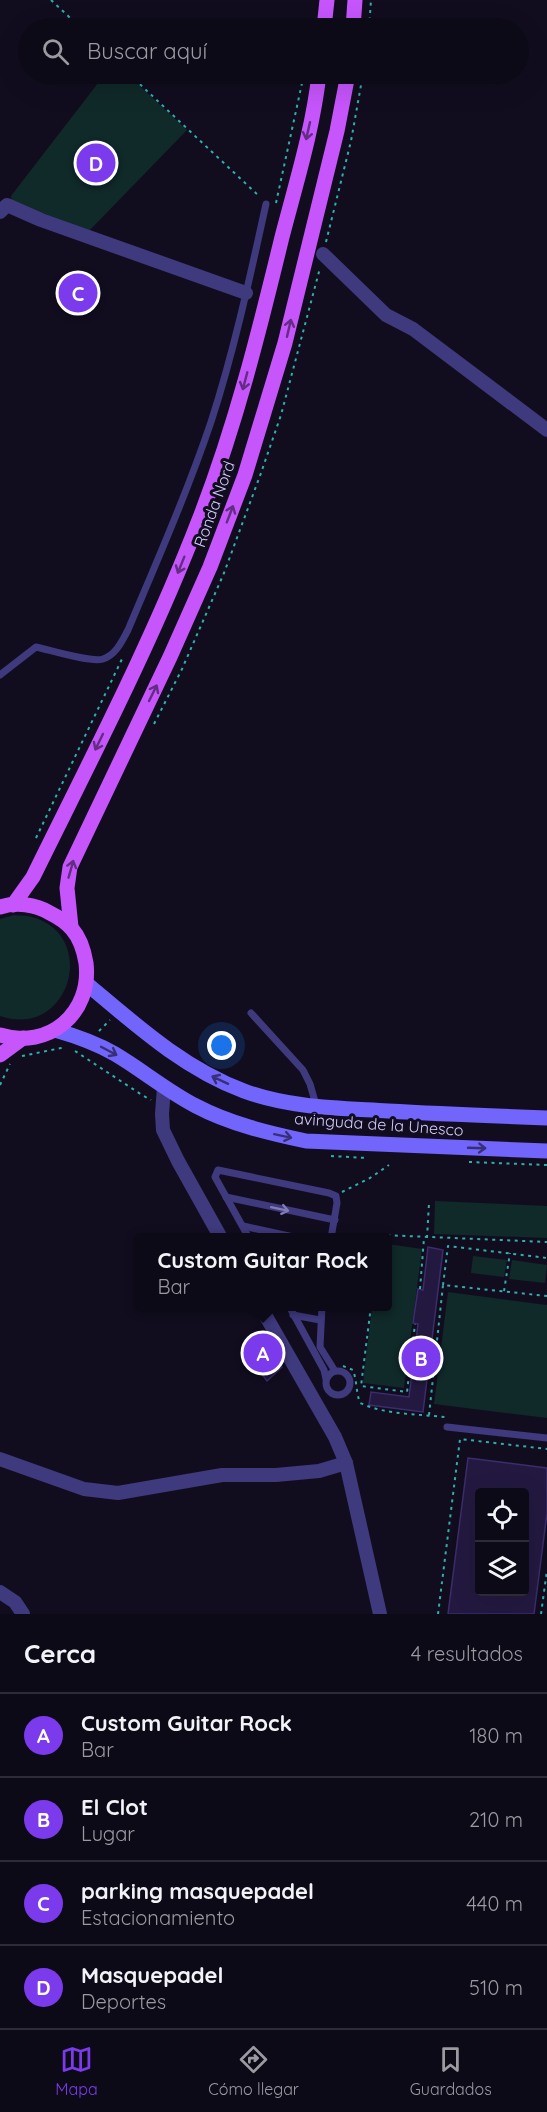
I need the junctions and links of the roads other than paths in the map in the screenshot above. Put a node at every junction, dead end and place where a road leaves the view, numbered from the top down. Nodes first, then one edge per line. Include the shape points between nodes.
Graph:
1 (327, 0) edge
2 (355, 0) edge
3 (325, 18) edge
4 (354, 18) edge
5 (317, 84) edge
6 (346, 84) edge
7 (2, 204) edge
8 (266, 204) road end
9 (323, 254) dead end
10 (246, 293) junction
11 (547, 430) edge
12 (0, 675) edge
13 (7, 906) edge
14 (71, 927) junction
15 (87, 984) junction
16 (251, 1013) dead end
17 (55, 1030) junction
18 (0, 1035) edge
19 (23, 1038) junction
20 (5, 1059) edge
21 (164, 1087) junction
22 (316, 1107) junction
23 (547, 1118) edge
24 (547, 1152) edge
25 (226, 1197) junction
26 (334, 1220) junction
27 (243, 1226) junction
28 (218, 1233) edge
29 (246, 1233) edge
30 (275, 1233) edge
31 (332, 1233) edge
32 (263, 1311) edge
33 (292, 1311) edge
34 (321, 1311) edge
35 (294, 1315) junction
36 (320, 1320) junction
37 (337, 1368) junction
38 (326, 1379) junction
39 (320, 1394) junction
40 (547, 1438) edge
41 (547, 1443) edge
42 (0, 1459) edge
43 (346, 1463) junction
44 (0, 1592) edge
45 (23, 1614) edge
46 (380, 1614) edge

1 - 3 main road
2 - 4 main road
5 -> 13 main road, Ronda Nord via 243,390 200,518 127,686 33,877
14 -> 6 main road, Ronda Nord via 67,888 70,867 198,595 262,423 285,343
7 - 10 street
8 - 10 lane
9 - 11 street via 386,315 413,329
10 - 12 lane via 226,372 190,481 117,649 103,660 36,647
13 - 14 main road via 33,906
14 - 15 main road via 85,959
15 - 17 main road via 71,1018
22 -> 15 main road, avinguda de la Unesco via 243,1091 207,1074 130,1022
16 - 22 lane via 303,1070
17 - 19 main road
17 -> 21 main road, avinguda de la Unesco via 112,1052
18 - 19 main road
19 - 20 main road
21 -> 24 main road, avinguda de la Unesco via 197,1107 238,1123 306,1141
21 - 28 street via 164,1130
22 - 23 main road, avinguda de la Unesco
25 -> 26 lane
25 - 26 lane via 214,1177 218,1170 336,1196
25 - 27 lane
26 - 31 lane
27 - 29 lane
27 - 30 lane
32 - 39 street
33 - 35 lane
34 - 36 lane
35 - 36 lane
35 - 38 lane
36 - 37 lane via 320,1347
37 - 38 lane
37 - 39 lane via 349,1377 350,1388 338,1396
38 - 39 lane
39 - 43 street
40 - 41 lane via 449,1429
42 - 43 street via 84,1489 118,1493 222,1475 319,1471
43 - 46 street
44 - 45 street via 15,1602

